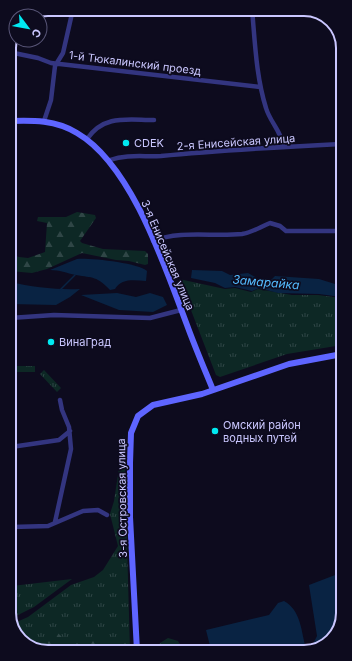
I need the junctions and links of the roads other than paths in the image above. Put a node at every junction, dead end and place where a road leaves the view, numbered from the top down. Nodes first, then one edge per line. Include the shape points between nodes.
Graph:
1 (71, 16) edge
2 (253, 16) edge
3 (16, 53) edge
4 (56, 63) junction
5 (260, 87) junction
6 (154, 120) dead end
7 (16, 121) edge
8 (44, 121) junction
9 (87, 139) junction
10 (336, 144) edge
11 (283, 147) junction
12 (110, 160) junction
13 (336, 230) edge
14 (153, 241) junction
15 (181, 310) junction
16 (16, 318) edge
17 (336, 355) edge
18 (213, 390) junction
19 (60, 400) dead end
20 (70, 431) junction
21 (16, 447) edge
22 (107, 515) dead end
23 (55, 522) junction
24 (16, 527) edge
25 (137, 645) edge

1 - 4 street via 63,53
2 - 5 street
3 - 4 street, 1-й Тюкалинский проезд via 38,58 46,63
4 - 5 street, 1-й Тюкалинский проезд
4 - 8 street via 51,100
5 - 11 street via 266,110 279,132
6 - 9 street via 108,121 99,126
7 - 8 main road, 3-я Енисейская улица
8 - 9 main road, 3-я Енисейская улица via 64,126
9 - 12 main road, 3-я Енисейская улица
10 - 11 street, 2-я Енисейская улица
11 - 12 street, 2-я Енисейская улица via 130,156
12 - 14 main road, 3-я Енисейская улица via 133,199
13 - 14 street via 286,230 270,223 242,234 174,235
14 - 15 main road, 3-я Енисейская улица
15 - 16 street via 150,318 54,315
15 - 18 main road, 3-я Енисейская улица
17 - 18 main road, 3-я Островская улица via 289,364
18 - 25 main road, 3-я Островская улица via 153,405 142,412 132,427 130,517
19 - 20 street
20 - 21 street via 59,440
20 - 23 street via 71,449
22 - 23 street, 3-я Островская улица via 98,510 83,511
23 - 24 street, 3-я Островская улица via 48,526

